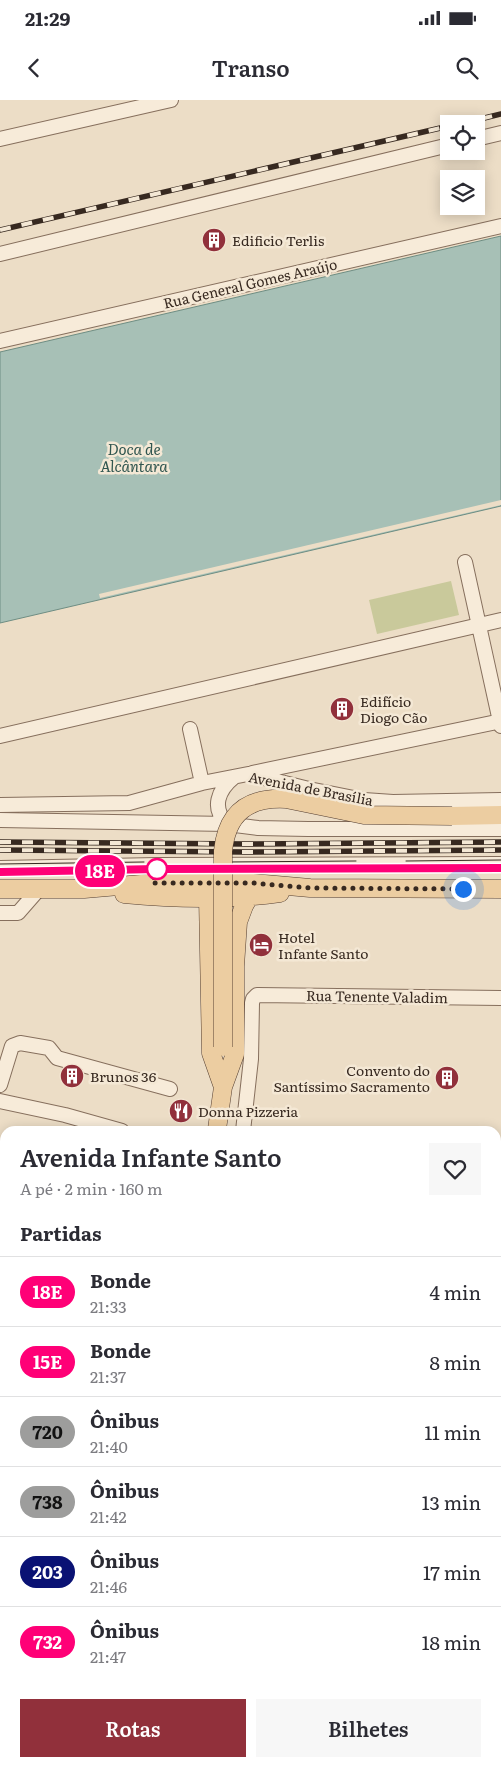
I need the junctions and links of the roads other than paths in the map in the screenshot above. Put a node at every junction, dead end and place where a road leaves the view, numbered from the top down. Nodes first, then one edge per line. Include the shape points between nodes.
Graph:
1 (171, 100) edge
2 (501, 133) edge
3 (485, 137) edge
4 (0, 140) edge
5 (440, 147) edge
6 (501, 226) edge
7 (0, 254) edge
8 (0, 341) edge
9 (465, 562) dead end
10 (501, 620) edge
11 (479, 625) junction
12 (501, 722) edge
13 (190, 729) dead end
14 (0, 736) edge
15 (248, 774) junction
16 (234, 777) junction
17 (202, 784) junction
18 (501, 800) edge
19 (34, 804) junction
20 (0, 805) edge
21 (501, 815) edge
22 (0, 820) edge
23 (34, 820) junction
24 (227, 824) junction
25 (501, 829) edge
26 (501, 864) edge
27 (0, 868) edge
28 (0, 889) edge
29 (39, 889) junction
30 (84, 889) junction
31 (501, 889) edge
32 (251, 890) junction
33 (208, 897) junction
34 (0, 913) edge
35 (501, 998) edge
36 (1, 1081) edge
37 (223, 1087) junction
38 (170, 1089) dead end
39 (0, 1101) edge
40 (104, 1126) edge
41 (217, 1126) edge
42 (243, 1126) edge

1 - 4 street
2 - 3 street
5 - 7 street
6 - 8 street, Rua General Gomes Araújo
9 - 11 street
10 - 11 street
11 - 12 street
11 - 14 street
12 - 15 street
13 - 17 street
15 - 16 street, Avenida de Brasília
15 - 18 street, Avenida de Brasília via 364,800
16 - 17 street, Avenida de Brasília
16 - 24 street via 224,785 218,800 221,818
17 - 19 street, Avenida de Brasília via 129,803
19 - 20 street, Avenida de Brasília
19 - 23 street
21 - 37 main road, bridge via 364,815 273,798 258,800 236,816 228,829 223,851
22 - 23 street
23 - 24 street
24 - 25 street via 308,829
26 - 27 street
28 - 29 main road
29 - 30 main road
29 - 34 street via 18,913
30 - 32 main road via 152,883
30 - 33 main road via 152,896
31 - 32 main road
32 - 33 main road
32 - 37 main road via 238,922 235,1054
33 - 37 main road via 211,1053
35 - 42 street, Rua Tenente Valadim via 254,996 251,1059
36 - 38 street via 12,1046 20,1043 49,1048 57,1058
37 - 41 main road
39 - 40 street

